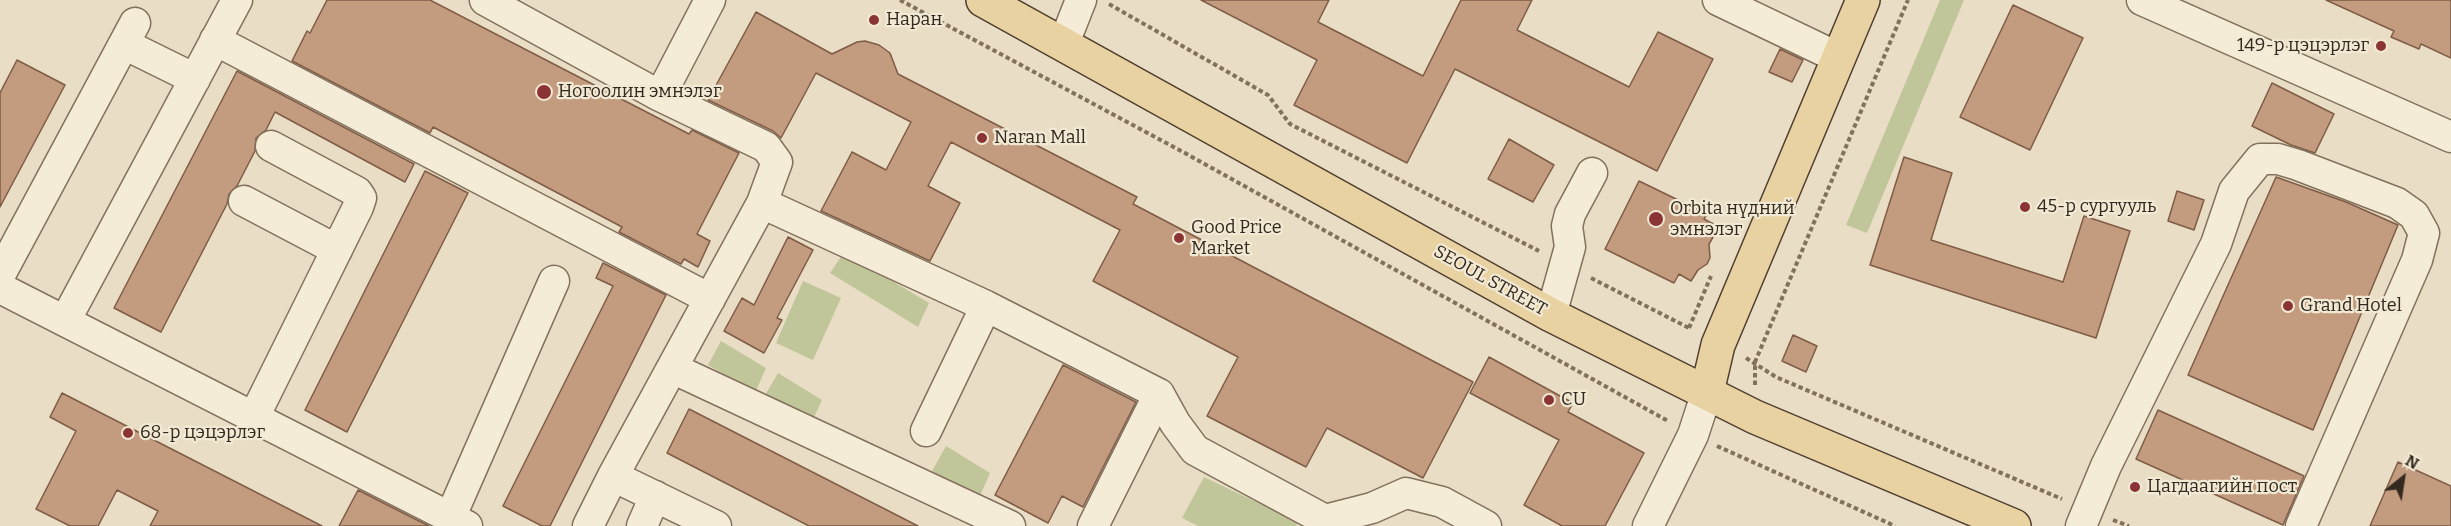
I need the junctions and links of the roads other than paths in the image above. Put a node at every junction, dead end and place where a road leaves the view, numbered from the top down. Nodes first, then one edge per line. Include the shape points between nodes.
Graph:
1 (237, 0) edge
2 (485, 0) edge
3 (710, 0) edge
4 (983, 0) edge
5 (1081, 0) edge
6 (1718, 0) edge
7 (1863, 0) edge
8 (2142, 0) edge
9 (216, 40) junction
10 (1064, 43) junction
11 (1839, 58) junction
12 (195, 79) junction
13 (660, 96) junction
14 (2451, 137) edge
15 (271, 146) dead end
16 (1592, 173) dead end
17 (244, 201) dead end
18 (762, 203) junction
19 (337, 250) junction
20 (0, 275) edge
21 (554, 281) dead end
22 (0, 288) edge
23 (710, 299) junction
24 (987, 306) junction
25 (1551, 315) junction
26 (64, 321) junction
27 (672, 368) junction
28 (1707, 392) junction
29 (1159, 394) junction
30 (254, 417) junction
31 (926, 431) dead end
32 (613, 476) junction
33 (655, 496) junction
34 (1368, 517) edge
35 (2084, 518) edge
36 (459, 522) edge
37 (588, 526) edge
38 (642, 526) edge
39 (716, 526) edge
40 (1010, 526) edge
41 (1093, 526) edge
42 (1486, 526) edge
43 (1648, 526) edge
44 (2014, 526) edge
45 (2301, 526) edge

1 - 9 street
2 - 13 street
3 - 13 street
4 - 10 main road, SEOUL STREET
5 - 10 street
6 - 11 street
7 - 11 main road
8 - 14 street
9 - 12 street
9 - 23 street
10 - 25 main road, SEOUL STREET
11 - 28 main road via 1718,345
12 - 20 street via 129,33
12 - 26 street
13 - 18 street via 766,147 777,162
15 - 19 street via 357,192 361,198
16 - 25 street via 1566,226 1570,247 1567,265
17 - 19 street
18 - 23 street
18 - 24 street
19 - 30 street
21 - 36 street
22 - 26 street
23 - 27 street
24 - 29 street
24 - 31 street
25 - 28 main road, SEOUL STREET
26 - 30 street
27 - 32 street
27 - 40 street
28 - 43 street via 1694,435
28 - 44 main road, SEOUL STREET via 1755,417
29 - 34 street via 1195,450 1325,520
29 - 41 street
30 - 36 street
32 - 33 street
32 - 37 street
33 - 38 street
33 - 39 street
34 - 42 street via 1406,493 1442,502
35 - 45 street via 2216,244 2234,191 2260,159 2278,159 2397,202 2414,215 2424,233 2417,260

